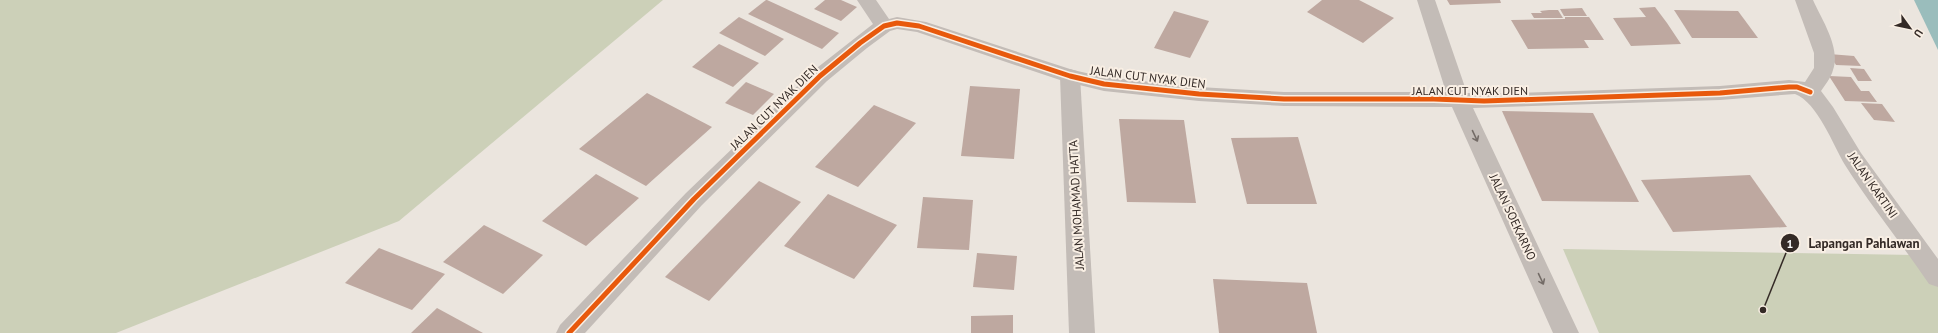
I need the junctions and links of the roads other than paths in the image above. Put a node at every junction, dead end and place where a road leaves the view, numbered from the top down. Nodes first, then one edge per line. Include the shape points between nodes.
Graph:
1 (866, 0) edge
2 (1426, 0) edge
3 (1804, 0) edge
4 (884, 26) junction
5 (1070, 76) junction
6 (1810, 92) junction
7 (1459, 100) junction
8 (1938, 277) edge
9 (569, 333) edge
10 (1082, 333) edge
11 (1566, 333) edge

1 - 4 street
2 - 7 street, JALAN SOEKARNO
3 - 6 street via 1826,60 1824,69
4 - 5 street, JALAN CUT NYAK DIEN via 897,23 919,26
4 - 9 street, JALAN CUT NYAK DIEN via 814,82 694,199
5 - 7 street, JALAN CUT NYAK DIEN via 1104,84 1147,89 1284,99
5 - 10 street, JALAN MOHAMAD HATTA
6 - 7 street, JALAN CUT NYAK DIEN via 1798,87 1789,87 1637,97
6 - 8 street, JALAN KARTINI via 1826,112 1853,159
7 -> 11 street, JALAN SOEKARNO

